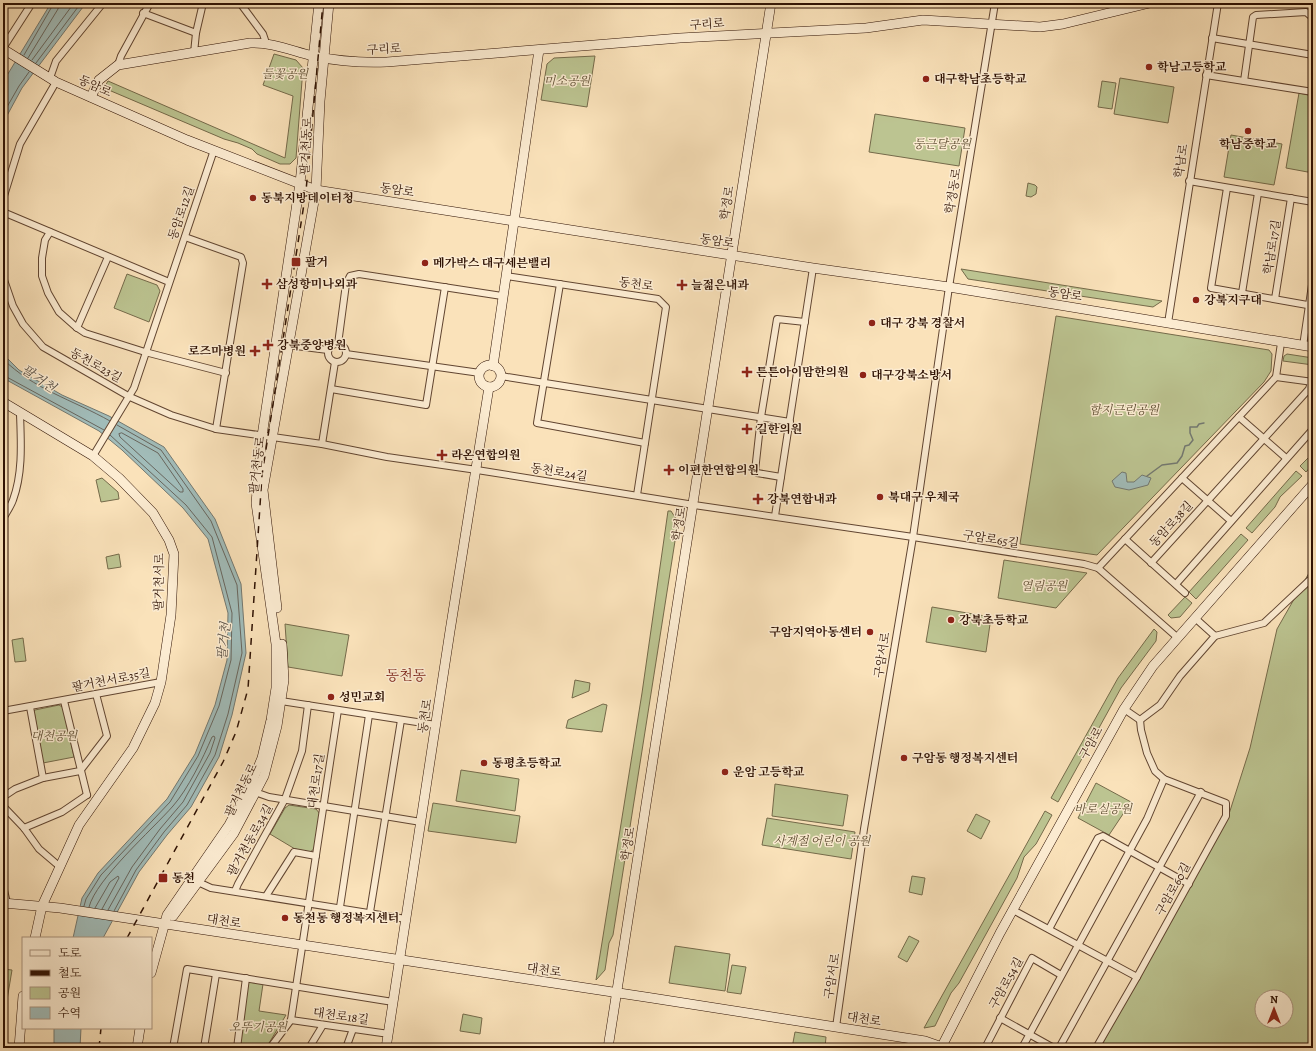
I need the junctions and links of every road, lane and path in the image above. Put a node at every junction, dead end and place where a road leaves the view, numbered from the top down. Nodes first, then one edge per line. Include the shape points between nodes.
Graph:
1 (32, 3) edge
2 (103, 3) edge
3 (150, 3) edge
4 (203, 3) edge
5 (240, 3) edge
6 (319, 3) edge
7 (329, 3) edge
8 (771, 3) edge
9 (995, 3) edge
10 (1150, 3) edge
11 (1218, 3) edge
12 (143, 13) junction
13 (1313, 18) edge
14 (991, 25) junction
15 (767, 32) junction
16 (196, 33) junction
17 (1212, 38) junction
18 (266, 43) junction
19 (1249, 45) junction
20 (3, 49) edge
21 (539, 50) junction
22 (194, 53) junction
23 (314, 56) junction
24 (1313, 56) edge
25 (324, 58) junction
26 (118, 65) junction
27 (1206, 75) junction
28 (53, 80) junction
29 (1244, 81) junction
30 (1313, 92) edge
31 (91, 97) junction
32 (214, 150) junction
33 (1189, 182) junction
34 (300, 183) junction
35 (1227, 188) junction
36 (316, 190) junction
37 (1258, 193) junction
38 (1291, 198) junction
39 (3, 199) edge
40 (1313, 202) edge
41 (3, 212) edge
42 (515, 221) junction
43 (50, 232) junction
44 (184, 237) junction
45 (108, 256) junction
46 (731, 256) junction
47 (813, 268) junction
48 (506, 276) junction
49 (3, 277) edge
50 (1313, 278) edge
51 (169, 282) junction
52 (560, 284) junction
53 (445, 287) junction
54 (949, 287) junction
55 (1242, 293) junction
56 (502, 296) junction
57 (1275, 299) junction
58 (1311, 305) edge
59 (805, 322) junction
60 (1168, 323) junction
61 (77, 328) junction
62 (1281, 342) junction
63 (338, 344) junction
64 (288, 345) junction
65 (1303, 346) junction
66 (1313, 347) edge
67 (328, 350) junction
68 (145, 352) junction
69 (346, 354) junction
70 (336, 362) junction
71 (493, 366) junction
72 (432, 367) junction
73 (226, 373) junction
74 (480, 373) junction
75 (501, 376) junction
76 (1276, 376) junction
77 (1312, 382) edge
78 (544, 383) junction
79 (489, 387) junction
80 (331, 389) junction
81 (130, 396) junction
82 (651, 401) junction
83 (3, 402) edge
84 (709, 410) junction
85 (20, 414) junction
86 (761, 417) junction
87 (1239, 417) junction
88 (790, 422) junction
89 (216, 429) junction
90 (1313, 429) edge
91 (262, 436) junction
92 (272, 438) junction
93 (1264, 439) junction
94 (645, 443) junction
95 (322, 444) junction
96 (93, 456) junction
97 (1286, 458) junction
98 (477, 470) junction
99 (781, 476) junction
100 (1182, 478) junction
101 (1313, 484) edge
102 (637, 495) junction
103 (1208, 500) junction
104 (694, 505) junction
105 (775, 516) junction
106 (3, 519) edge
107 (1231, 521) junction
108 (913, 537) junction
109 (1125, 539) junction
110 (1151, 563) junction
111 (1098, 568) junction
112 (1313, 577) edge
113 (1176, 584) junction
114 (1185, 593) dead end
115 (1195, 618) junction
116 (1215, 636) junction
117 (1178, 638) junction
118 (161, 682) junction
119 (96, 694) junction
120 (64, 701) junction
121 (281, 701) junction
122 (308, 705) junction
123 (30, 708) junction
124 (1124, 709) junction
125 (338, 710) junction
126 (3, 711) edge
127 (369, 715) junction
128 (401, 720) junction
129 (1140, 720) junction
130 (436, 725) junction
131 (80, 771) junction
132 (43, 778) junction
133 (1164, 779) junction
134 (255, 792) junction
135 (1201, 792) junction
136 (87, 795) junction
137 (3, 797) edge
138 (285, 799) junction
139 (95, 802) junction
140 (324, 805) junction
141 (3, 806) edge
142 (354, 810) junction
143 (386, 816) junction
144 (421, 822) junction
145 (24, 828) junction
146 (1130, 851) junction
147 (316, 856) junction
148 (59, 866) junction
149 (1159, 867) junction
150 (198, 882) junction
151 (1189, 884) junction
152 (3, 886) edge
153 (235, 891) junction
154 (266, 896) junction
155 (309, 902) junction
156 (5, 903) edge
157 (42, 906) junction
158 (340, 907) junction
159 (1013, 910) junction
160 (370, 912) junction
161 (406, 919) junction
162 (166, 925) junction
163 (1049, 929) junction
164 (35, 937) edge
165 (1078, 945) junction
166 (302, 946) junction
167 (399, 960) junction
168 (1107, 960) junction
169 (152, 970) edge
170 (216, 974) junction
171 (1061, 975) junction
172 (1137, 977) junction
173 (246, 978) junction
174 (296, 987) junction
175 (616, 992) junction
176 (393, 1002) junction
177 (22, 1009) edge
178 (1000, 1018) junction
179 (290, 1020) junction
180 (322, 1024) junction
181 (836, 1027) junction
182 (140, 1029) edge
183 (353, 1029) junction
184 (389, 1034) junction
185 (1029, 1034) junction
186 (941, 1047) edge
187 (19, 1048) edge
188 (137, 1048) edge
189 (173, 1048) edge
190 (204, 1048) edge
191 (236, 1048) edge
192 (270, 1048) edge
193 (309, 1048) edge
194 (346, 1048) edge
195 (386, 1048) edge
196 (608, 1048) edge
197 (985, 1048) edge
198 (1022, 1048) edge
199 (1054, 1048) edge
200 (1059, 1048) edge
201 (1096, 1048) edge

1 - 20 street
2 - 28 street via 56,61
3 - 12 street
4 - 16 street
5 - 18 street via 263,34
6 - 23 main road, 팔거천동로
7 - 25 main road, 팔거천동로
8 - 15 main road, 학정로
9 - 14 street, 학정동로
10 - 14 main road, 구리로 via 1063,24 1040,27
11 - 17 street, 학남로
12 - 16 street
12 - 26 street
13 - 19 street via 1306,12 1256,14 1253,17
14 - 15 main road, 구리로 via 923,20 866,28
14 - 54 street, 학정동로
15 - 21 main road, 구리로
15 - 46 main road, 학정로
16 - 22 street
17 - 19 street
17 - 27 street, 학남로
18 - 22 main road, 구리로 via 250,43
18 - 23 main road, 구리로
19 - 24 street
19 - 29 street
20 - 28 main road, 동암로
21 - 25 main road, 구리로 via 365,63
21 - 42 main road
22 - 26 main road, 구리로
23 - 25 main road, 구리로
23 - 34 main road, 팔거천동로
25 - 36 main road, 팔거천동로
26 - 31 main road, 구리로 via 99,80
27 - 29 street
27 - 33 street, 학남로
28 - 31 main road, 동암로
28 - 39 street via 20,144
29 - 30 street
31 - 32 main road, 동암로
32 - 34 main road, 동암로
32 - 44 street, 동암로12길
33 - 35 street
33 - 60 street, 학남로
34 - 36 main road, 동암로
34 - 91 main road, 팔거천동로
35 - 37 street
35 - 55 street via 1211,288
36 - 42 main road, 동암로
36 - 64 main road, 팔거천동로
37 - 38 street
37 - 55 street, 학남로17길
38 - 40 street
38 - 57 street, 학남로17길
41 - 43 street
42 - 46 main road, 동암로
42 - 48 main road
43 - 45 street
43 - 61 street via 45,240 42,276 58,312
44 - 51 street, 동암로12길
44 - 73 street via 241,257 243,263
45 - 51 street
45 - 61 street
46 - 47 main road, 동암로
46 - 84 main road, 학정로
47 - 54 main road, 동암로
47 - 59 street
48 - 52 street, 동천로
48 - 56 main road
49 - 81 street, 동천로23길 via 12,306 22,324 43,347
50 - 58 street
51 - 68 street, 동암로12길
52 - 78 street
52 - 82 street, 동천로 via 658,299 663,303 666,307
53 - 56 street
53 - 63 street via 359,274 350,276 346,284
53 - 72 street
54 - 60 main road, 동암로
54 - 108 street, 구암서로
55 - 57 street
56 - 71 main road
57 - 58 street
58 - 65 street
59 - 86 street via 777,319
59 - 88 street
60 - 62 main road, 동암로
61 - 68 street via 85,333
62 - 65 main road, 동암로
62 - 76 street
63 - 67 street via 333,344
63 - 69 street via 344,347
64 - 67 street
64 - 92 main road, 팔거천동로
65 - 66 main road, 동암로
67 - 70 street via 329,358
68 - 73 street
68 - 81 street, 동암로12길
69 - 70 street via 344,359
69 - 72 street
70 - 80 street
71 - 74 main road via 486,367
71 - 75 main road via 499,370
72 - 74 street
72 - 80 street via 426,405
73 - 89 street
74 - 79 main road via 481,381
75 - 78 street
75 - 79 main road via 496,385
76 - 77 street, 동암로38길
76 - 87 street, 동암로38길
77 - 93 street, 동암로38길 via 1309,389
78 - 82 street
78 - 94 street via 537,423
79 - 98 main road, 동천로
80 - 95 street
81 - 89 street, 동천로23길 via 171,415
81 - 96 street, 동암로12길
82 - 84 street
82 - 94 street
83 - 85 main road, 팔거천서로
84 - 86 street
84 - 104 main road, 학정로
85 - 96 main road, 팔거천서로
85 - 106 street via 21,458 13,500
86 - 88 street
86 - 99 street via 755,471
87 - 93 street
87 - 100 street, 동암로38길
88 - 99 street
89 - 91 street, 동천로23길
90 - 97 street
91 - 92 street, 동천로23길
91 - 162 main road, 팔거천동로 via 256,503 276,644 276,688 271,720 262,758 249,789 229,825 167,915
92 - 95 street, 동천로23길
92 - 121 main road, 팔거천동로 via 263,490 281,637 284,680
93 - 97 street
93 - 103 street, 동암로38길
94 - 102 street
95 - 98 street, 동천로23길
96 - 118 main road, 팔거천서로 via 119,478 152,513 169,540 174,554 171,615
97 - 107 street
98 - 102 street, 동천로24길
98 - 130 main road, 동천로
99 - 105 street
100 - 103 street, 동암로38길
100 - 109 street, 동암로38길
101 - 115 main road, 구암로
102 - 104 street, 동천로24길
103 - 107 street, 동암로38길
103 - 110 street, 동암로38길
104 - 105 street, 구암로65길
104 - 175 main road, 학정로
105 - 108 street, 구암로65길
107 - 113 street
108 - 111 street, 구암로65길
108 - 181 street, 구암서로 via 864,829
109 - 110 street, 동암로38길
109 - 111 street, 동암로38길
110 - 113 street, 동암로38길
111 - 117 street
112 - 116 street via 1264,623
113 - 114 street, 동암로38길
115 - 116 street
115 - 117 main road, 구암로
116 - 129 street via 1180,676 1160,705
117 - 124 main road, 구암로 via 1154,666
118 - 119 street, 팔거천서로35길
118 - 139 main road, 팔거천서로 via 155,703 133,748
119 - 120 street, 팔거천서로35길
119 - 131 street via 107,736
120 - 123 street, 팔거천서로35길
120 - 131 street, 팔거천서로35길
121 - 122 street
121 - 134 main road, 팔거천동로 via 264,776
122 - 125 street
122 - 138 street, 팔거천동로34길 via 302,751
123 - 126 street, 팔거천서로35길
123 - 132 street
124 - 129 street
124 - 159 main road, 구암로
125 - 127 street
125 - 140 street, 대천로17길
127 - 128 street
127 - 142 street
128 - 130 street
128 - 143 street
129 - 133 street, 구암로60길 via 1150,762
130 - 144 main road, 동천로
131 - 132 street
131 - 136 street, 팔거천서로35길
132 - 137 street via 15,789
133 - 135 street, 구암로60길
133 - 146 street via 1156,801
134 - 138 street, 팔거천동로34길
134 - 150 main road, 팔거천동로 via 234,833
135 - 149 street, 구암로60길
135 - 151 street, 구암로60길 via 1226,803 1226,816
136 - 139 street
136 - 145 street via 62,812
138 - 140 street, 팔거천동로34길
138 - 153 street, 팔거천동로34길
139 - 148 main road, 팔거천서로 via 79,825
140 - 142 street, 팔거천동로34길
140 - 147 street, 대천로17길
141 - 145 street
142 - 143 street, 팔거천동로34길
142 - 158 street
143 - 144 street, 팔거천동로34길
143 - 160 street
144 - 161 main road, 동천로
145 - 148 street via 39,850
146 - 149 street
146 - 163 street via 1103,836 1098,838
146 - 165 street
147 - 154 street via 294,852
147 - 155 street, 대천로17길
148 - 157 main road, 팔거천서로
149 - 151 street
149 - 168 street, 구암로60길
150 - 153 street via 211,888
150 - 162 main road, 팔거천동로
151 - 172 street, 구암로60길
152 - 156 street
153 - 154 street
154 - 155 street
155 - 158 street
155 - 166 street, 대천로17길
156 - 157 main road
157 - 162 main road, 대천로
157 - 164 main road, 팔거천서로
158 - 160 street
159 - 163 street
159 - 186 main road, 구암로
160 - 161 street
161 - 167 main road, 동천로
162 - 166 main road, 대천로
162 - 169 main road, 팔거천동로
163 - 165 street
165 - 168 street
165 - 171 street
166 - 167 main road, 대천로
166 - 174 street
167 - 175 main road, 대천로
167 - 176 main road, 동천로
168 - 172 street
168 - 200 street, 구암로60길
170 - 173 street
170 - 189 street via 187,969
170 - 190 street
171 - 178 street, 구암로54길 via 1032,958
171 - 185 street
172 - 201 street
173 - 174 street
173 - 191 street
174 - 176 street
174 - 179 street
175 - 181 main road, 대천로
175 - 196 main road, 학정로
176 - 184 main road, 동천로
177 - 187 main road
178 - 185 street
178 - 197 street, 구암로54길
179 - 180 street, 대천로18길
179 - 192 street
180 - 183 street, 대천로18길
180 - 193 street
181 - 186 main road, 대천로 via 925,1041
182 - 188 main road
183 - 184 street, 대천로18길
183 - 194 street
184 - 195 main road, 동천로
185 - 198 street
185 - 199 street

